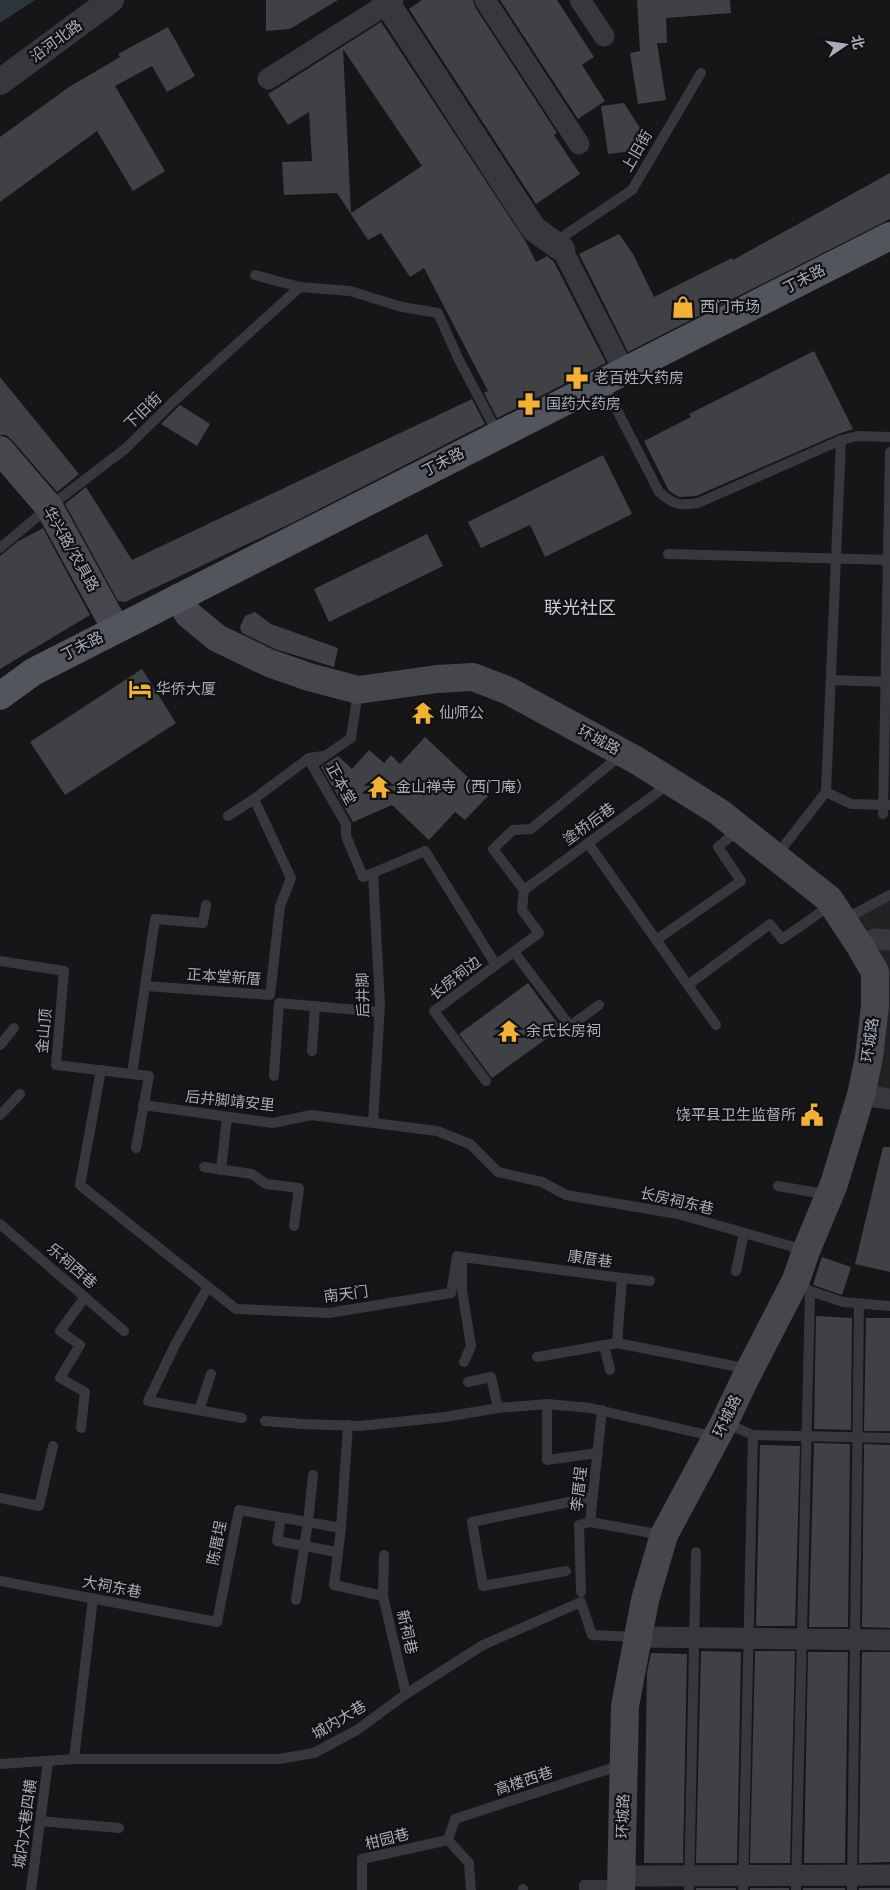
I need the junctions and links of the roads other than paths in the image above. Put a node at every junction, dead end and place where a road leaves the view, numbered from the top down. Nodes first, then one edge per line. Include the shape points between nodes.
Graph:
1 (112, 0) edge
2 (485, 0) edge
3 (580, 0) edge
4 (388, 1) edge
5 (604, 36) dead end
6 (701, 72) dead end
7 (268, 79) dead end
8 (0, 82) edge
9 (579, 144) dead end
10 (890, 236) edge
11 (558, 246) junction
12 (255, 275) dead end
13 (300, 287) junction
14 (613, 376) junction
15 (498, 434) junction
16 (890, 437) edge
17 (841, 440) junction
18 (0, 450) edge
19 (890, 452) edge
20 (49, 507) junction
21 (0, 548) edge
22 (668, 554) dead end
23 (890, 560) edge
24 (179, 597) junction
25 (116, 629) junction
26 (831, 680) junction
27 (890, 682) edge
28 (358, 690) junction
29 (0, 696) edge
30 (624, 753) junction
31 (326, 755) junction
32 (672, 782) junction
33 (826, 792) junction
34 (254, 799) junction
35 (887, 810) edge
36 (228, 816) dead end
37 (739, 829) junction
38 (588, 843) junction
39 (775, 857) junction
40 (373, 873) junction
41 (524, 890) junction
42 (890, 895) edge
43 (206, 905) dead end
44 (837, 912) junction
45 (656, 940) junction
46 (890, 940) edge
47 (860, 946) junction
48 (514, 952) junction
49 (0, 961) edge
50 (496, 965) junction
51 (688, 985) junction
52 (146, 986) junction
53 (599, 1005) dead end
54 (315, 1006) junction
55 (380, 1012) junction
56 (716, 1025) dead end
57 (14, 1028) dead end
58 (0, 1045) edge
59 (312, 1051) dead end
60 (101, 1070) junction
61 (132, 1074) junction
62 (274, 1076) dead end
63 (486, 1081) dead end
64 (20, 1094) dead end
65 (861, 1095) junction
66 (890, 1099) edge
67 (143, 1105) junction
68 (0, 1115) edge
69 (227, 1117) junction
70 (373, 1123) junction
71 (136, 1148) dead end
72 (204, 1167) dead end
73 (221, 1170) junction
74 (778, 1186) dead end
75 (830, 1195) junction
76 (0, 1224) edge
77 (294, 1226) dead end
78 (744, 1233) junction
79 (806, 1251) junction
80 (462, 1257) junction
81 (736, 1272) dead end
82 (622, 1278) junction
83 (650, 1281) dead end
84 (803, 1286) junction
85 (208, 1287) junction
86 (85, 1297) junction
87 (859, 1304) junction
88 (890, 1306) edge
89 (124, 1331) dead end
90 (617, 1343) junction
91 (604, 1345) junction
92 (537, 1358) dead end
93 (464, 1362) dead end
94 (750, 1369) junction
95 (610, 1370) dead end
96 (210, 1374) dead end
97 (468, 1382) dead end
98 (547, 1404) junction
99 (498, 1408) junction
100 (199, 1410) junction
101 (602, 1410) junction
102 (242, 1418) dead end
103 (265, 1421) dead end
104 (348, 1425) junction
105 (81, 1428) dead end
106 (720, 1430) junction
107 (753, 1435) junction
108 (890, 1438) edge
109 (53, 1446) dead end
110 (598, 1453) junction
111 (313, 1475) dead end
112 (593, 1497) junction
113 (0, 1498) edge
114 (281, 1518) junction
115 (308, 1522) junction
116 (590, 1522) junction
117 (341, 1528) junction
118 (664, 1535) junction
119 (305, 1546) junction
120 (337, 1552) junction
121 (696, 1552) dead end
122 (384, 1554) dead end
123 (566, 1571) dead end
124 (0, 1581) edge
125 (581, 1592) dead end
126 (383, 1596) junction
127 (93, 1598) junction
128 (296, 1600) dead end
129 (217, 1622) joint
130 (640, 1637) junction
131 (890, 1640) edge
132 (406, 1694) junction
133 (74, 1760) junction
134 (48, 1762) junction
135 (0, 1764) edge
136 (624, 1764) junction
137 (40, 1821) junction
138 (118, 1828) dead end
139 (448, 1840) junction
140 (890, 1875) edge
141 (621, 1884) edge
142 (31, 1890) edge
143 (362, 1890) edge
144 (471, 1890) edge
145 (584, 1890) edge
146 (689, 1890) edge
147 (743, 1890) edge
148 (796, 1890) edge
149 (852, 1890) edge

1 - 8 street, 沿河北路
2 - 9 street
3 - 5 street
4 - 7 street
4 - 11 street via 534,229
6 - 11 lane, 上旧街 via 632,190
10 - 14 main road, 丁未路
11 - 14 street
12 - 13 lane
13 - 15 lane via 350,291 402,307 438,313
13 - 20 lane, 下旧街 via 125,449
14 - 15 main road, 丁未路
14 - 17 lane via 659,492 681,506 698,503
15 - 24 main road, 丁未路
16 - 17 lane via 858,436
17 - 26 lane
18 - 20 main road, 华兴路/农具路
19 - 35 lane
20 - 21 lane, 下旧街
20 - 25 main road, 华兴路/农具路
22 - 23 lane
24 - 25 main road, 丁未路
24 - 28 main road, 环城路 via 188,614 217,638 268,663
25 - 29 main road, 丁未路 via 33,672
26 - 27 lane
26 - 33 lane
28 - 30 main road, 环城路 via 437,678 473,677 509,691
28 - 31 lane via 351,738
30 - 32 main road, 环城路
30 - 41 lane via 531,829 513,830 493,849
31 - 34 lane, 正本堂 via 309,758
31 - 40 lane, 正本堂 via 312,765 346,824 346,836 363,877
32 - 37 main road, 环城路
32 - 38 lane, 塗桥后巷
33 - 35 lane via 851,804
33 - 39 lane
34 - 36 lane, 正本堂
34 - 52 lane, 正本堂新厝 via 291,878 280,906 270,996
37 - 39 main road, 环城路
37 - 45 lane via 718,847 742,882
38 - 41 lane, 塗桥后巷
38 - 45 lane
39 - 44 main road, 环城路 via 829,900
40 - 50 lane via 426,851
40 - 55 lane, 后井脚
41 - 48 lane, 长房祠边 via 522,910 539,933
42 - 44 lane
43 - 52 lane via 204,923 155,919
44 - 47 main road, 环城路
44 - 51 lane via 782,939 770,924
45 - 51 lane
46 - 47 street via 875,939
47 - 65 main road, 环城路 via 875,972 869,1057
48 - 50 lane, 长房祠边
48 - 53 lane via 570,1026
49 - 60 lane, 金山顶 via 64,971 56,1065
50 - 63 lane, 长房祠边 via 434,1011
51 - 56 lane
52 - 61 lane
54 - 55 lane
54 - 59 lane
54 - 62 lane via 280,1003
55 - 70 lane, 后井脚
57 - 58 lane
60 - 61 lane, 金山顶
60 - 85 lane, 南天门 via 80,1185
61 - 67 lane, 金山顶 via 149,1076
64 - 68 lane
65 - 66 street
65 - 75 main road, 环城路
67 - 69 lane, 后井脚靖安里
67 - 71 lane
69 - 70 lane, 后井脚靖安里 via 273,1123 311,1115
69 - 73 lane
70 - 78 lane, 长房祠东巷 via 437,1131 470,1144 498,1172 542,1182 566,1195 678,1214
72 - 73 lane
73 - 77 lane via 252,1174 266,1184 300,1188
74 - 75 lane
75 - 79 main road, 环城路
76 - 86 lane, 乐祠西巷
78 - 79 lane, 长房祠东巷
78 - 81 lane
79 - 84 main road, 环城路
80 - 82 lane, 康厝巷
80 - 85 lane, 南天门 via 457,1256 451,1293 329,1313 236,1309
80 - 93 lane via 462,1290 471,1346
82 - 83 lane
82 - 90 lane, 康厝巷
84 - 87 lane via 843,1302
84 - 94 main road, 环城路
84 - 148 lane
85 - 100 lane via 148,1401
86 - 89 lane, 乐祠西巷
86 - 105 lane via 60,1331 80,1345 60,1378 85,1392
87 - 88 lane
87 - 149 lane
90 - 91 lane
90 - 94 lane
91 - 92 lane
91 - 95 lane
94 - 106 main road, 环城路
96 - 100 lane
97 - 99 lane via 491,1377
98 - 99 lane
98 - 101 lane
98 - 110 lane via 547,1460
99 - 104 lane via 445,1417
100 - 102 lane
101 - 106 lane
101 - 110 lane, 李厝埕
103 - 104 lane
104 - 117 lane
106 - 107 lane
106 - 118 main road, 环城路
107 - 108 lane
107 - 147 lane
109 - 113 lane via 39,1506
110 - 112 lane, 李厝埕
111 - 115 lane
112 - 116 lane, 李厝埕
112 - 123 lane via 472,1522 483,1586
114 - 115 lane, 陈厝埕
114 - 119 lane via 277,1541
114 - 129 lane, 陈厝埕 via 239,1510
115 - 117 lane, 陈厝埕
115 - 119 lane
116 - 118 lane
116 - 125 lane, 李厝埕 via 579,1525
117 - 120 lane
118 - 130 main road, 环城路 via 645,1600
119 - 120 lane
119 - 128 lane
120 - 126 lane, 新祠巷 via 334,1585
121 - 146 lane
122 - 126 lane
124 - 127 lane, 大祠东巷
126 - 132 lane, 新祠巷
127 - 129 lane, 大祠东巷
127 - 133 lane
130 - 131 street
130 - 132 lane, 城内大巷 via 592,1635 582,1602 483,1645
130 - 136 main road, 环城路 via 625,1706
132 - 133 lane, 城内大巷 via 356,1730 314,1753 279,1759
133 - 134 lane, 城内大巷
134 - 135 lane, 城内大巷
134 - 137 lane, 城内大巷四横
136 - 139 lane, 高楼西巷 via 455,1819
136 - 141 main road, 环城路
137 - 138 lane
137 - 142 lane, 城内大巷四横
139 - 143 lane, 柑园巷 via 362,1859
139 - 144 lane via 469,1863
140 - 141 street
141 - 145 lane via 584,1885

